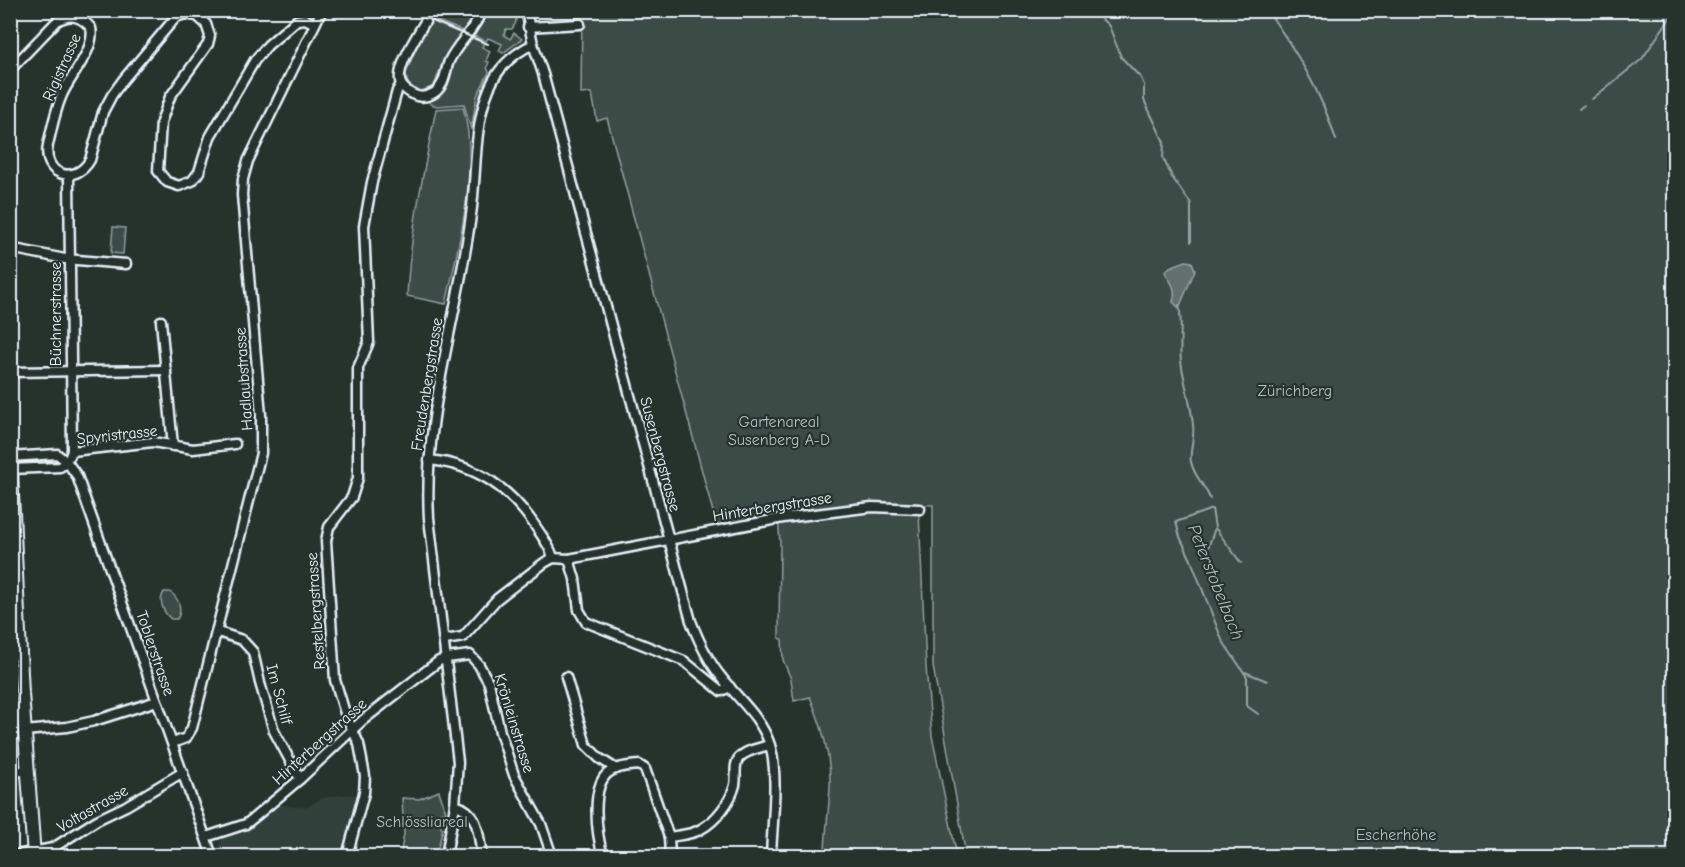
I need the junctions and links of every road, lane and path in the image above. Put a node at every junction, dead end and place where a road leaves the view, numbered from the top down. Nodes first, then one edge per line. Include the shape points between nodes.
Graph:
1 (322, 10) edge
2 (432, 10) edge
3 (482, 10) edge
4 (526, 10) edge
5 (186, 12) edge
6 (315, 24) junction
7 (580, 24) dead end
8 (528, 27) junction
9 (533, 44) junction
10 (10, 70) edge
11 (401, 84) junction
12 (69, 175) junction
13 (10, 248) edge
14 (69, 260) junction
15 (126, 264) dead end
16 (161, 321) dead end
17 (166, 370) junction
18 (10, 372) edge
19 (70, 372) junction
20 (235, 444) dead end
21 (173, 446) junction
22 (72, 452) junction
23 (11, 459) edge
24 (429, 460) junction
25 (67, 462) junction
26 (920, 509) dead end
27 (669, 538) junction
28 (553, 558) junction
29 (569, 559) junction
30 (218, 632) junction
31 (445, 640) junction
32 (447, 658) junction
33 (566, 677) dead end
34 (730, 687) junction
35 (16, 694) edge
36 (157, 701) junction
37 (353, 729) junction
38 (25, 731) junction
39 (173, 743) junction
40 (770, 745) junction
41 (616, 769) junction
42 (27, 770) junction
43 (10, 772) edge
44 (183, 772) junction
45 (300, 779) junction
46 (455, 805) junction
47 (206, 837) junction
48 (669, 837) junction
49 (34, 855) edge
50 (12, 856) edge
51 (212, 856) edge
52 (346, 856) edge
53 (446, 856) edge
54 (482, 856) edge
55 (552, 856) edge
56 (603, 856) edge
57 (670, 856) edge
58 (771, 856) edge

1 - 6 street, Hadlaubstrasse
2 - 11 street, Restelbergstrasse via 410,48
3 - 11 street via 453,53 435,92 417,96
4 - 8 street, Susenbergstrasse
5 - 6 street via 202,20 210,36 170,97 161,122 158,171 166,182 179,186 192,181 199,172 210,137 249,69 268,45 297,20
5 - 12 street via 172,21 123,80 103,112 90,160 81,171
6 - 30 street, Hadlaubstrasse via 248,161 243,179 262,441
7 - 8 street
8 - 9 street, Susenbergstrasse
9 - 24 street, Freudenbergstrasse via 503,66 482,109 471,216 438,389
9 - 27 street, Susenbergstrasse
10 - 12 street, Rigistrasse via 64,17 80,18 91,28 92,40 68,82 47,150 53,168
11 - 37 street, Restelbergstrasse via 372,182 364,226 369,342 358,368 358,478 352,497 330,527 326,541 335,680
12 - 14 street, Büchnerstrasse
13 - 14 street
14 - 15 street
14 - 19 street, Büchnerstrasse
16 - 17 street
17 - 19 street
17 - 21 street
18 - 19 street
19 - 22 street, Büchnerstrasse
20 - 21 street, Spyristrasse via 193,449
21 - 22 street, Spyristrasse via 153,442
22 - 25 street, Spyristrasse
23 - 25 street via 60,467
23 - 25 street, Spyristrasse via 57,453
23 - 35 street
24 - 28 street via 465,467 492,481 531,519
24 - 31 street, Freudenbergstrasse via 429,518
25 - 36 street, Toblerstrasse via 77,476
26 - 27 street, Hinterbergstrasse via 887,506 844,510
27 - 29 street, Hinterbergstrasse
27 - 34 street, Susenbergstrasse via 695,631 709,660
28 - 29 street, Hinterbergstrasse
28 - 31 street via 497,599 463,637
29 - 34 street via 579,610 586,622 684,661 721,691
30 - 39 street, Hadlaubstrasse via 192,728 186,738
30 - 45 street, Im Schilf via 242,640 254,652 274,731
31 - 32 street, Freudenbergstrasse
32 - 37 street, Hinterbergstrasse
32 - 46 street, Freudenbergstrasse via 457,750
32 - 55 street, Krönleinstrasse via 472,656 484,674 514,775 541,824
33 - 41 street via 586,745
34 - 40 street, Susenbergstrasse via 751,709
35 - 38 street
36 - 38 street via 94,721
36 - 39 street, Toblerstrasse
37 - 45 street, Hinterbergstrasse
37 - 52 street, Restelbergstrasse via 365,776
38 - 42 street
39 - 44 street, Toblerstrasse
40 - 48 street via 739,758 732,794 709,823 701,830
40 - 58 street, Susenbergstrasse via 774,768
41 - 48 street via 644,767
41 - 56 street via 604,776 597,795
42 - 43 street
42 - 49 street
44 - 47 street, Toblerstrasse
44 - 49 street, Voltastrasse via 53,848
45 - 47 street, Hinterbergstrasse via 246,824
46 - 53 street, Freudenbergstrasse
46 - 54 street via 468,810 474,818
47 - 51 street, Toblerstrasse
48 - 57 street
49 - 50 street, Voltastrasse

